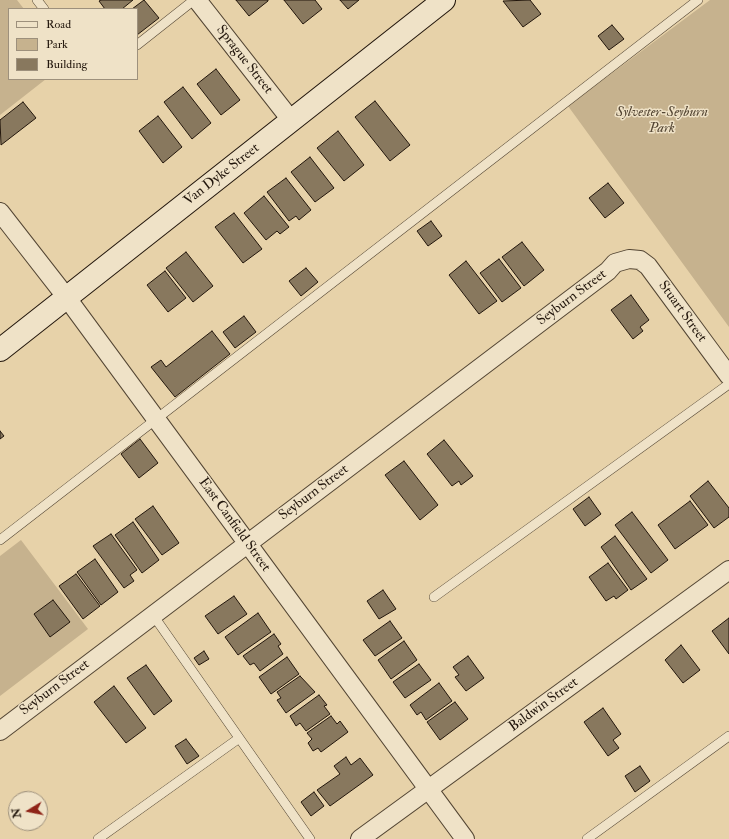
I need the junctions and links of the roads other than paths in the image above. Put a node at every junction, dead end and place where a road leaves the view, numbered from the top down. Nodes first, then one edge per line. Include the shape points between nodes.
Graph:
1 (37, 0) edge
2 (196, 0) edge
3 (444, 0) edge
4 (698, 0) edge
5 (43, 8) edge
6 (138, 44) edge
7 (291, 120) junction
8 (0, 212) edge
9 (629, 259) joint
10 (67, 298) junction
11 (0, 350) edge
12 (729, 376) edge
13 (729, 384) edge
14 (157, 420) junction
15 (0, 540) edge
16 (248, 544) junction
17 (729, 570) edge
18 (434, 597) dead end
19 (153, 615) junction
20 (0, 730) edge
21 (729, 736) edge
22 (238, 739) junction
23 (428, 789) junction
24 (98, 839) edge
25 (310, 839) edge
26 (360, 839) edge
27 (465, 839) edge
28 (587, 839) edge

1 - 5 lane
2 - 6 lane
2 - 7 street, Sprague Street
3 - 7 main road, Van Dyke Street
4 - 14 lane
7 - 10 main road, Van Dyke Street
8 - 10 street, East Canfield Street
9 - 12 street, Stuart Street via 640,260 648,266
9 - 16 street, Seyburn Street via 615,263 608,271
10 - 11 main road, Van Dyke Street
10 - 14 street, East Canfield Street
13 - 18 lane
14 - 15 lane
14 - 16 street, East Canfield Street
16 - 19 street, Seyburn Street
16 - 23 street, East Canfield Street
17 - 23 street, Baldwin Street
19 - 20 street, Seyburn Street
19 - 22 lane
21 - 28 lane
22 - 24 lane
22 - 25 lane
23 - 26 street, Baldwin Street
23 - 27 street, East Canfield Street

